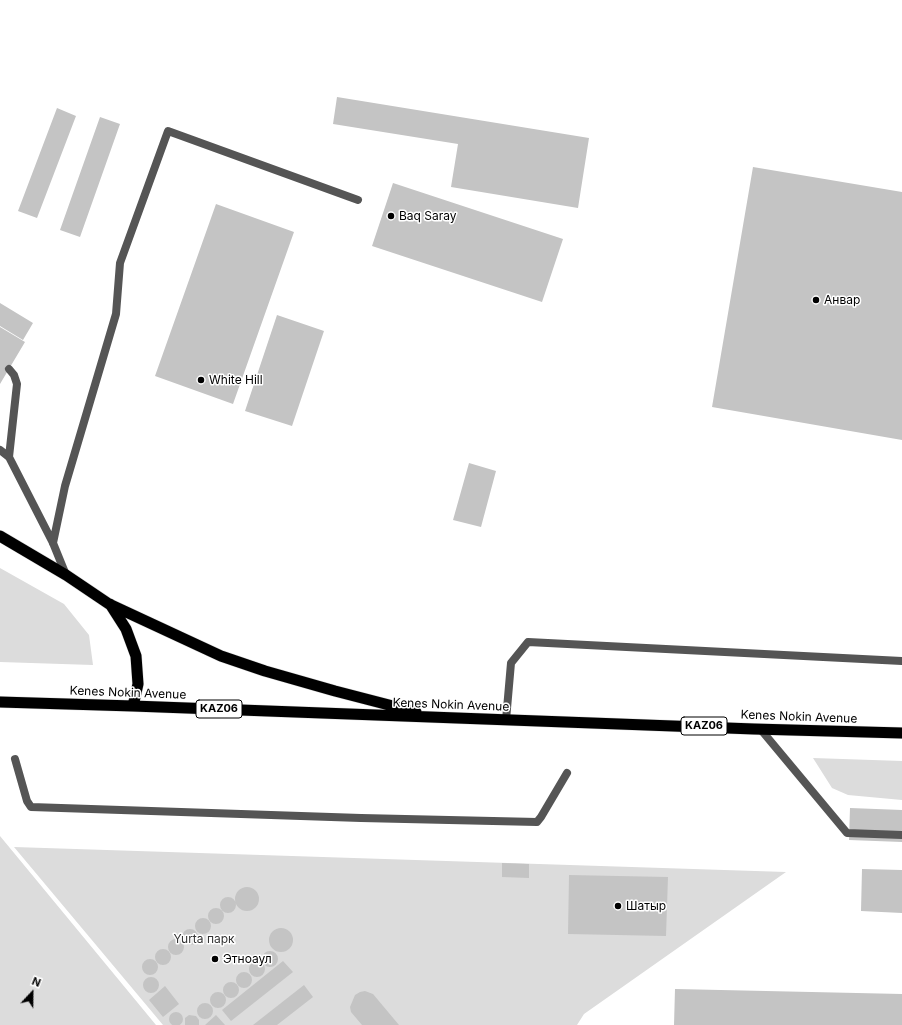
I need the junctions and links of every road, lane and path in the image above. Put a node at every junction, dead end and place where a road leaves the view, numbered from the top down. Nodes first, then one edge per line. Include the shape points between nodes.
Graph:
1 (358, 200) dead end
2 (9, 369) dead end
3 (0, 450) edge
4 (9, 457) junction
5 (0, 536) edge
6 (52, 543) junction
7 (66, 575) junction
8 (109, 604) junction
9 (902, 661) edge
10 (0, 702) edge
11 (133, 706) junction
12 (438, 717) junction
13 (506, 720) junction
14 (754, 729) junction
15 (902, 733) edge
16 (14, 759) dead end
17 (567, 773) dead end
18 (902, 835) edge

1 - 6 lane via 168,131 120,263 116,314 65,486
2 - 4 lane via 17,384
3 - 4 lane
4 - 6 lane
5 - 7 highway
6 - 7 lane
7 - 8 highway
8 - 11 highway via 126,629 136,656 138,684
8 - 12 highway via 221,656 335,691
9 - 13 lane via 528,642 511,663
10 - 11 highway, Kenes Nokin Avenue / KАZ06
11 - 12 highway, Kenes Nokin Avenue / KАZ06
12 - 13 highway, Kenes Nokin Avenue / KАZ06
13 - 14 highway, Kenes Nokin Avenue / KАZ06
14 - 15 highway, Kenes Nokin Avenue / KАZ06
14 - 18 lane via 762,731 847,833
16 - 17 lane via 31,807 537,822

